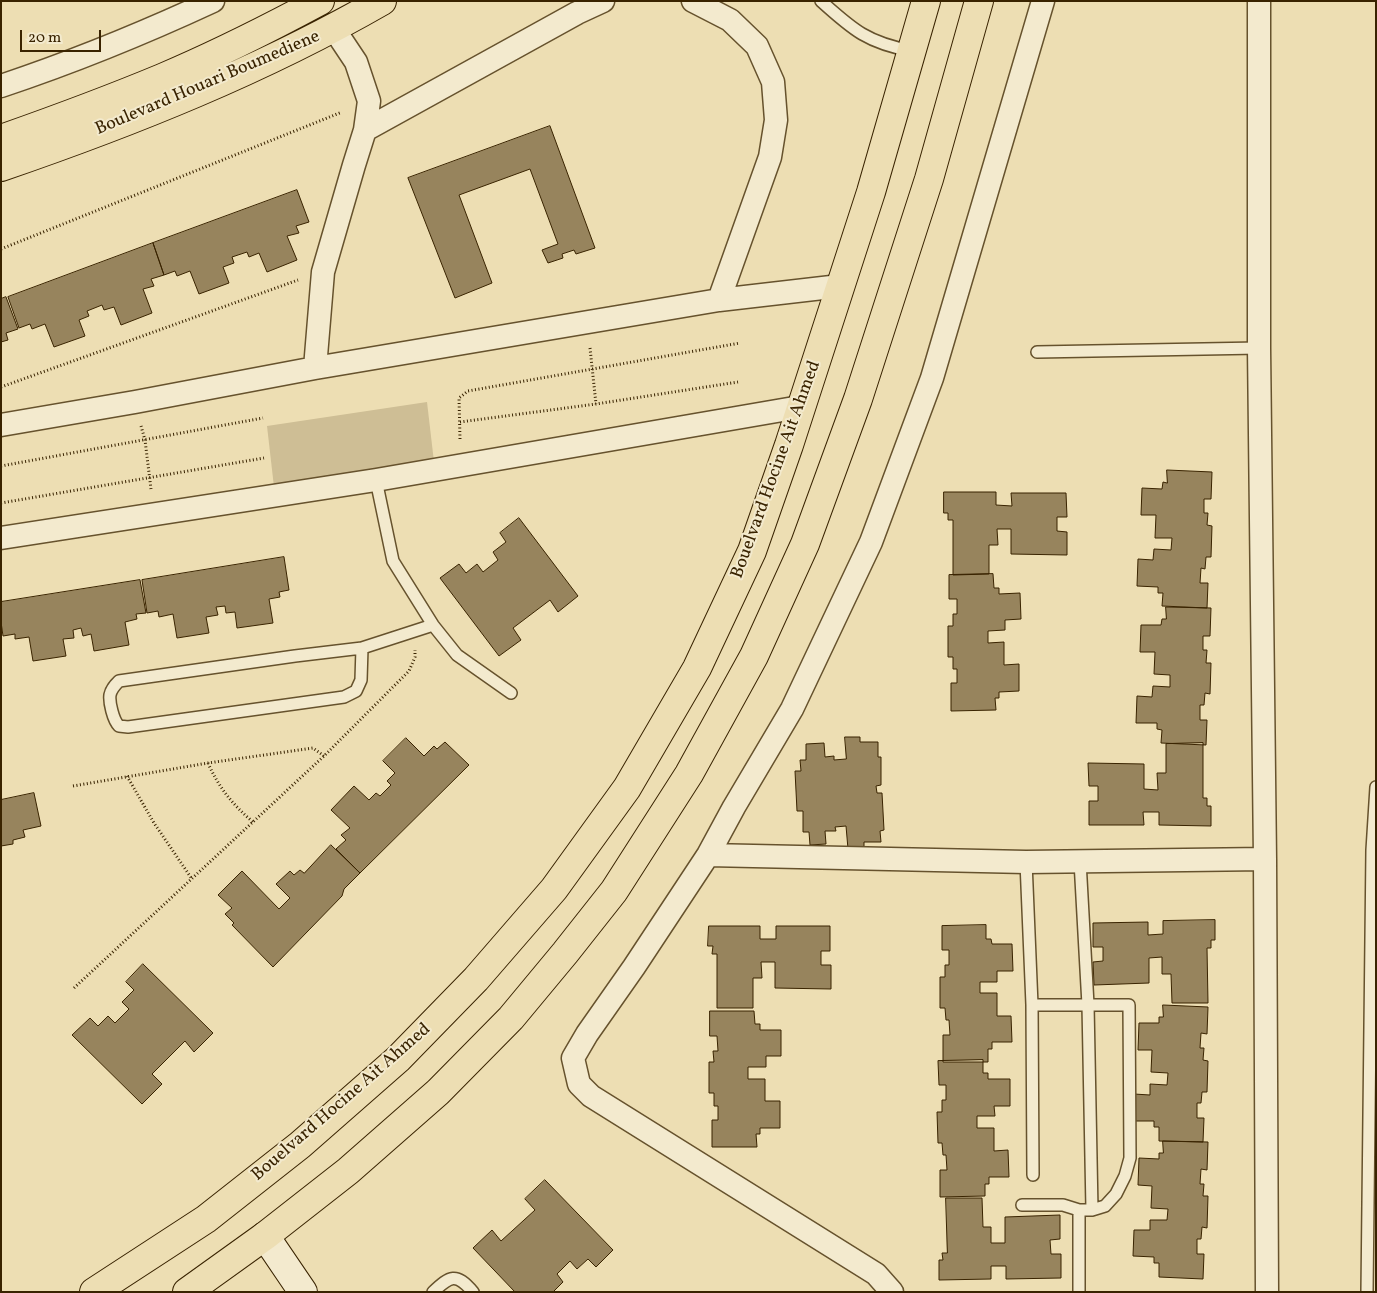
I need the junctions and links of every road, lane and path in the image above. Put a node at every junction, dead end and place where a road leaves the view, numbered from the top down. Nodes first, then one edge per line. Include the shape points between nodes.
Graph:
1 (213, 1) edge
2 (320, 1) edge
3 (382, 1) edge
4 (604, 1) edge
5 (693, 1) edge
6 (821, 1) edge
7 (926, 1) edge
8 (979, 1) edge
9 (1043, 1) edge
10 (1259, 1) edge
11 (334, 29) junction
12 (912, 51) junction
13 (1, 86) edge
14 (369, 101) junction
15 (365, 130) junction
16 (1, 139) edge
17 (1, 167) edge
18 (1, 249) edge
19 (322, 272) junction
20 (840, 286) junction
21 (719, 300) junction
22 (587, 322) junction
23 (740, 343) dead end
24 (1258, 348) junction
25 (1037, 352) dead end
26 (315, 368) junction
27 (592, 369) junction
28 (738, 382) dead end
29 (1, 387) edge
30 (135, 402) junction
31 (596, 404) junction
32 (800, 407) junction
33 (263, 418) dead end
34 (460, 422) junction
35 (1, 424) edge
36 (145, 440) junction
37 (264, 458) dead end
38 (462, 465) junction
39 (1, 466) edge
40 (150, 478) junction
41 (376, 480) junction
42 (1, 503) edge
43 (154, 514) junction
44 (1, 538) edge
45 (433, 625) junction
46 (413, 632) junction
47 (362, 648) junction
48 (511, 693) dead end
49 (324, 756) junction
50 (208, 763) junction
51 (127, 776) junction
52 (73, 786) dead end
53 (1376, 787) edge
54 (254, 822) junction
55 (708, 855) junction
56 (1266, 859) junction
57 (1080, 861) junction
58 (1026, 862) junction
59 (192, 879) junction
60 (74, 988) dead end
61 (1032, 1005) junction
62 (1088, 1005) junction
63 (1033, 1175) dead end
64 (1022, 1205) dead end
65 (1079, 1210) junction
66 (1092, 1210) junction
67 (265, 1236) junction
68 (94, 1292) edge
69 (187, 1292) edge
70 (303, 1292) edge
71 (433, 1292) edge
72 (473, 1292) edge
73 (892, 1292) edge
74 (1079, 1292) edge
75 (1267, 1292) edge
76 (1367, 1292) edge

1 - 13 street via 50,70
2 - 16 main road, Boulevard Houari Boumediene via 163,77
3 - 11 main road, Boulevard Houari Boumediene
4 - 15 street
5 - 21 street via 730,20 757,46 773,82 776,120 770,157
6 - 12 lane via 871,40
7 - 12 main road, Bouelvard Hocine Ait Ahmed
8 - 67 main road via 929,179 858,399 805,544 754,656 688,774 614,891 511,1018 438,1092
9 - 55 street via 932,378 871,542 792,709
10 - 24 street
11 - 14 street via 356,62
11 - 17 main road, Boulevard Houari Boumediene via 156,110
12 - 20 main road, Bouelvard Hocine Ait Ahmed
14 - 15 street
14 - 18 path
15 - 19 street
19 - 26 street
19 - 29 path
20 - 21 street
20 - 32 main road, Bouelvard Hocine Ait Ahmed
21 - 22 street
22 - 26 street
22 - 27 path
23 - 27 path
24 - 25 lane
24 - 56 street
26 - 30 street
27 - 31 path
27 - 34 path via 468,392 459,398
28 - 31 path
30 - 35 street
30 - 36 path
31 - 34 path
32 - 38 street
32 - 68 main road, Bouelvard Hocine Ait Ahmed via 752,551 697,668 628,788 554,889 476,979 398,1059 300,1145 206,1219
33 - 36 path
34 - 38 path
36 - 39 path
36 - 40 path
37 - 40 path
38 - 41 street
40 - 42 path
40 - 43 path
41 - 43 street
41 - 45 lane via 394,561
43 - 44 street
45 - 46 lane
45 - 48 lane via 458,655
46 - 47 lane
46 - 49 path via 415,657 409,671
47 - 47 lane via 119,681 110,695 114,721 118,726 128,727 344,697 356,691 361,680
49 - 50 path via 313,748
49 - 54 path
50 - 51 path
50 - 54 path via 225,794
51 - 52 path
51 - 59 path
53 - 76 lane via 1372,850
54 - 59 path
55 - 58 street
55 - 73 street via 573,1058 579,1084 590,1096 876,1274
56 - 57 street
56 - 75 street
57 - 58 street
57 - 62 lane
58 - 61 lane
59 - 60 path
61 - 62 lane
61 - 63 lane
62 - 66 lane
62 - 66 lane via 1129,1005 1130,1158 1126,1176 1116,1194 1105,1206
64 - 65 lane
65 - 66 lane
65 - 74 lane
67 - 69 main road
67 - 70 street
71 - 72 lane via 446,1280 456,1278

